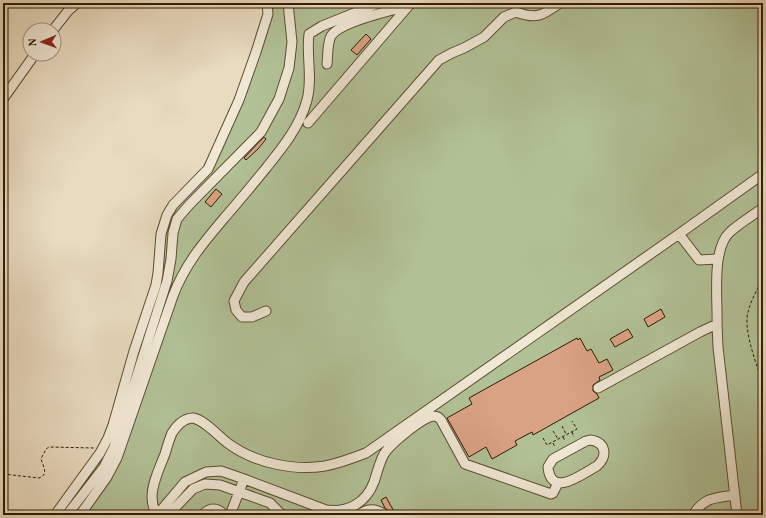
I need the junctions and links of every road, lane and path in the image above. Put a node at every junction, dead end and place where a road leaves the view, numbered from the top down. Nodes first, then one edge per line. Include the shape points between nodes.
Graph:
1 (77, 3) edge
2 (267, 3) edge
3 (288, 3) edge
4 (379, 3) edge
5 (560, 3) edge
6 (410, 4) edge
7 (59, 22) edge
8 (29, 62) edge
9 (327, 64) dead end
10 (3, 99) edge
11 (308, 123) dead end
12 (763, 174) edge
13 (763, 208) edge
14 (680, 234) junction
15 (717, 259) junction
16 (763, 278) edge
17 (266, 311) dead end
18 (718, 324) junction
19 (763, 384) edge
20 (598, 388) dead end
21 (572, 421) dead end
22 (562, 426) dead end
23 (553, 432) dead end
24 (572, 432) junction
25 (566, 434) junction
26 (562, 437) junction
27 (574, 437) dead end
28 (543, 438) dead end
29 (558, 439) junction
30 (565, 441) dead end
31 (553, 442) junction
32 (763, 444) edge
33 (555, 447) dead end
34 (102, 449) junction
35 (3, 474) edge
36 (244, 479) junction
37 (558, 483) junction
38 (763, 491) edge
39 (239, 492) junction
40 (735, 495) junction
41 (763, 503) edge
42 (360, 510) edge
43 (55, 515) edge
44 (67, 515) edge
45 (80, 515) edge
46 (157, 515) edge
47 (168, 515) edge
48 (203, 515) edge
49 (224, 515) edge
50 (230, 515) edge
51 (282, 515) edge
52 (385, 515) edge
53 (693, 515) edge
54 (737, 515) edge
55 (762, 515) edge

1 - 7 street
2 - 34 street via 268,14 254,58 239,100 208,169 173,205 163,225 156,285 113,425
3 - 44 street via 292,42 289,68 279,99 261,132 177,219 167,281 114,447 104,467
4 - 45 street via 322,26 309,34 309,90 300,118 279,152 199,248 183,273 117,458
5 - 17 street via 538,17 516,12 504,17 484,37 439,60 244,282 234,301 236,310 242,317 252,317
6 - 9 street via 358,21 335,32 330,37
6 - 11 street
8 - 10 street
12 - 14 street
13 - 15 street via 730,232 723,240
14 - 15 street via 699,260
14 - 46 street via 366,453 324,466 275,464 234,448 201,421 194,418 186,419 172,433 155,484 152,498
15 - 18 street
16 - 19 path via 746,320
18 - 20 street
18 - 40 street via 718,347
21 - 24 path via 577,429
22 - 25 path
23 - 29 path
24 - 25 path
24 - 27 path
25 - 26 path
26 - 29 path
26 - 30 path
28 - 31 path via 547,445
29 - 31 path
31 - 33 path
32 - 38 path
34 - 35 path via 50,447 41,459 45,470 43,476 39,478
34 - 43 street
36 - 39 street
36 - 42 street via 326,510
36 - 46 street via 220,471 200,474 185,482
37 - 37 street via 566,483 598,466 602,462 602,446 598,442 586,441 553,459 548,467 549,473
37 - 42 street via 554,493 550,494 465,464 441,420 434,416 415,426 386,450
39 - 47 street via 220,485 205,484 193,489
39 - 50 street
39 - 51 street via 270,503
40 - 53 street via 705,501
40 - 54 street
41 - 55 path
42 - 52 street via 375,509
48 - 49 street via 213,509

